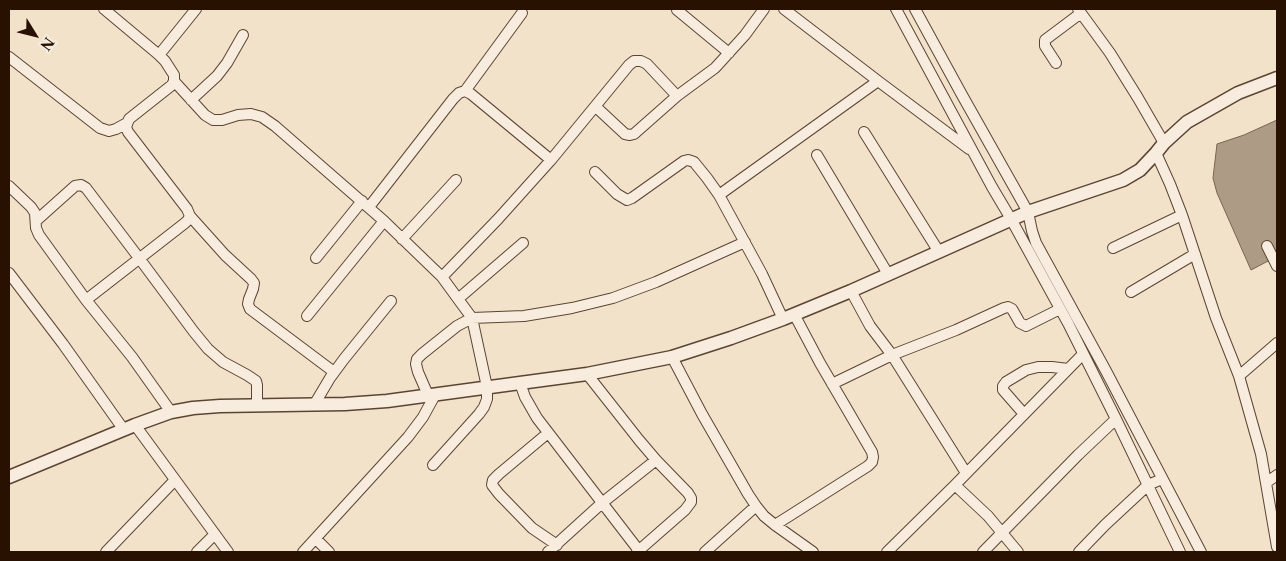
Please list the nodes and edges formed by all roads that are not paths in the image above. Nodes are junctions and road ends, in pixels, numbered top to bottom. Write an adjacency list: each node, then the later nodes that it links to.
1 (104, 9): 12 (street)
2 (196, 9): 12 (street)
3 (764, 9): 11 (street)
4 (784, 9): 17 (street)
5 (896, 9): 22 (street)
6 (916, 9): 19 (street)
7 (677, 10): 11 (street)
8 (1079, 11): 14 (street); 26 (street)
9 (522, 13): 18 (street)
10 (243, 35): 21 (street)
11 (729, 54): 20 (street)
12 (159, 55): 16 (street)
13 (9, 57): 24 (street)
14 (1056, 63)
15 (1277, 78): 26 (street)
16 (174, 81): 21 (street); 24 (street)
17 (878, 81): 27 (street); 33 (street)
18 (465, 92): 29 (street); 34 (street)
19 (962, 95): 22 (street); 35 (street)
20 (677, 96): 23 (street); 23 (street)
21 (191, 100): 34 (street)
22 (948, 104): 27 (street)
23 (596, 107): 29 (street)
24 (127, 123): 37 (street)
25 (864, 132): 46 (street)
26 (1160, 148): 35 (street); 36 (street)
27 (972, 151): 38 (street)
28 (817, 154): 52 (street)
29 (551, 160): 53 (street)
30 (595, 172): 33 (street)
31 (456, 180): 41 (street)
32 (9, 186): 39 (street)
33 (719, 195): 42 (street)
34 (365, 204): 40 (street); 49 (street)
35 (1028, 212): 38 (street); 87 (street)
36 (1182, 215): 45 (street); 47 (street)
37 (190, 216): 48 (street); 68 (street)
38 (1011, 219): 46 (street); 59 (street)
39 (37, 220): 48 (street); 57 (street)
40 (384, 221): 41 (street); 60 (street)
41 (402, 239): 53 (street)
42 (745, 242): 61 (street); 62 (street)
43 (523, 243): 56 (street)
44 (1267, 246): 50 (street)
45 (1113, 248)
46 (938, 252): 52 (street)
47 (1195, 254): 55 (street); 70 (street)
48 (140, 258): 57 (street); 76 (street)
49 (316, 258)
50 (1277, 266)
51 (9, 273): 80 (street)
52 (888, 274): 54 (street)
53 (442, 277): 56 (street)
54 (851, 290): 61 (street); 65 (street)
55 (1131, 292)
56 (458, 298): 62 (street)
57 (86, 300): 77 (street)
58 (391, 301): 68 (street)
59 (1060, 310): 64 (street); 65 (street)
60 (307, 316)
61 (788, 317): 66 (street); 72 (street)
62 (472, 318): 73 (street); 74 (street)
63 (1277, 343): 70 (street)
64 (1083, 354): 67 (street); 79 (street)
65 (892, 355): 72 (street); 84 (street)
66 (672, 357): 69 (street); 93 (street)
67 (1068, 369): 78 (street); 78 (street)
68 (334, 372): 75 (street)
69 (587, 374): 71 (street); 82 (street)
70 (1239, 376): 89 (street)
71 (520, 383): 73 (street); 81 (street)
72 (832, 384): 94 (street)
73 (487, 387): 74 (street); 83 (street)
74 (431, 395): 75 (street); 97 (street)
75 (314, 405): 76 (street)
76 (257, 406): 77 (street)
77 (172, 412): 80 (street)
78 (1024, 414): 84 (street)
79 (1116, 419): 91 (street); 95 (street)
80 (130, 427): 86 (street); 88 (street)
81 (548, 433): 92 (street); 98 (street)
82 (656, 460): 92 (street); 106 (street)
83 (433, 466)
84 (966, 473): 90 (street)
85 (1277, 476): 89 (street)
86 (9, 477)
87 (1162, 479): 91 (street); 114 (street)
88 (175, 480): 96 (street); 100 (street)
89 (1266, 483): 99 (street)
90 (955, 485): 95 (street); 109 (street)
91 (1148, 485): 112 (street); 113 (street)
92 (602, 503): 98 (street); 106 (street)
93 (756, 506): 94 (street); 107 (street)
94 (775, 525): 108 (street)
95 (1003, 532): 110 (street); 111 (street)
96 (214, 534): 101 (street); 102 (street)
97 (316, 539): 103 (street); 104 (street)
98 (557, 545): 105 (street)
99 (1277, 547)
100 (106, 552)
101 (197, 552)
102 (228, 552)
103 (304, 552)
104 (329, 552)
105 (548, 552)
106 (639, 552)
107 (705, 552)
108 (813, 552)
109 (887, 552)
110 (983, 552)
111 (1018, 552)
112 (1078, 552)
113 (1178, 552)
114 (1202, 552)

